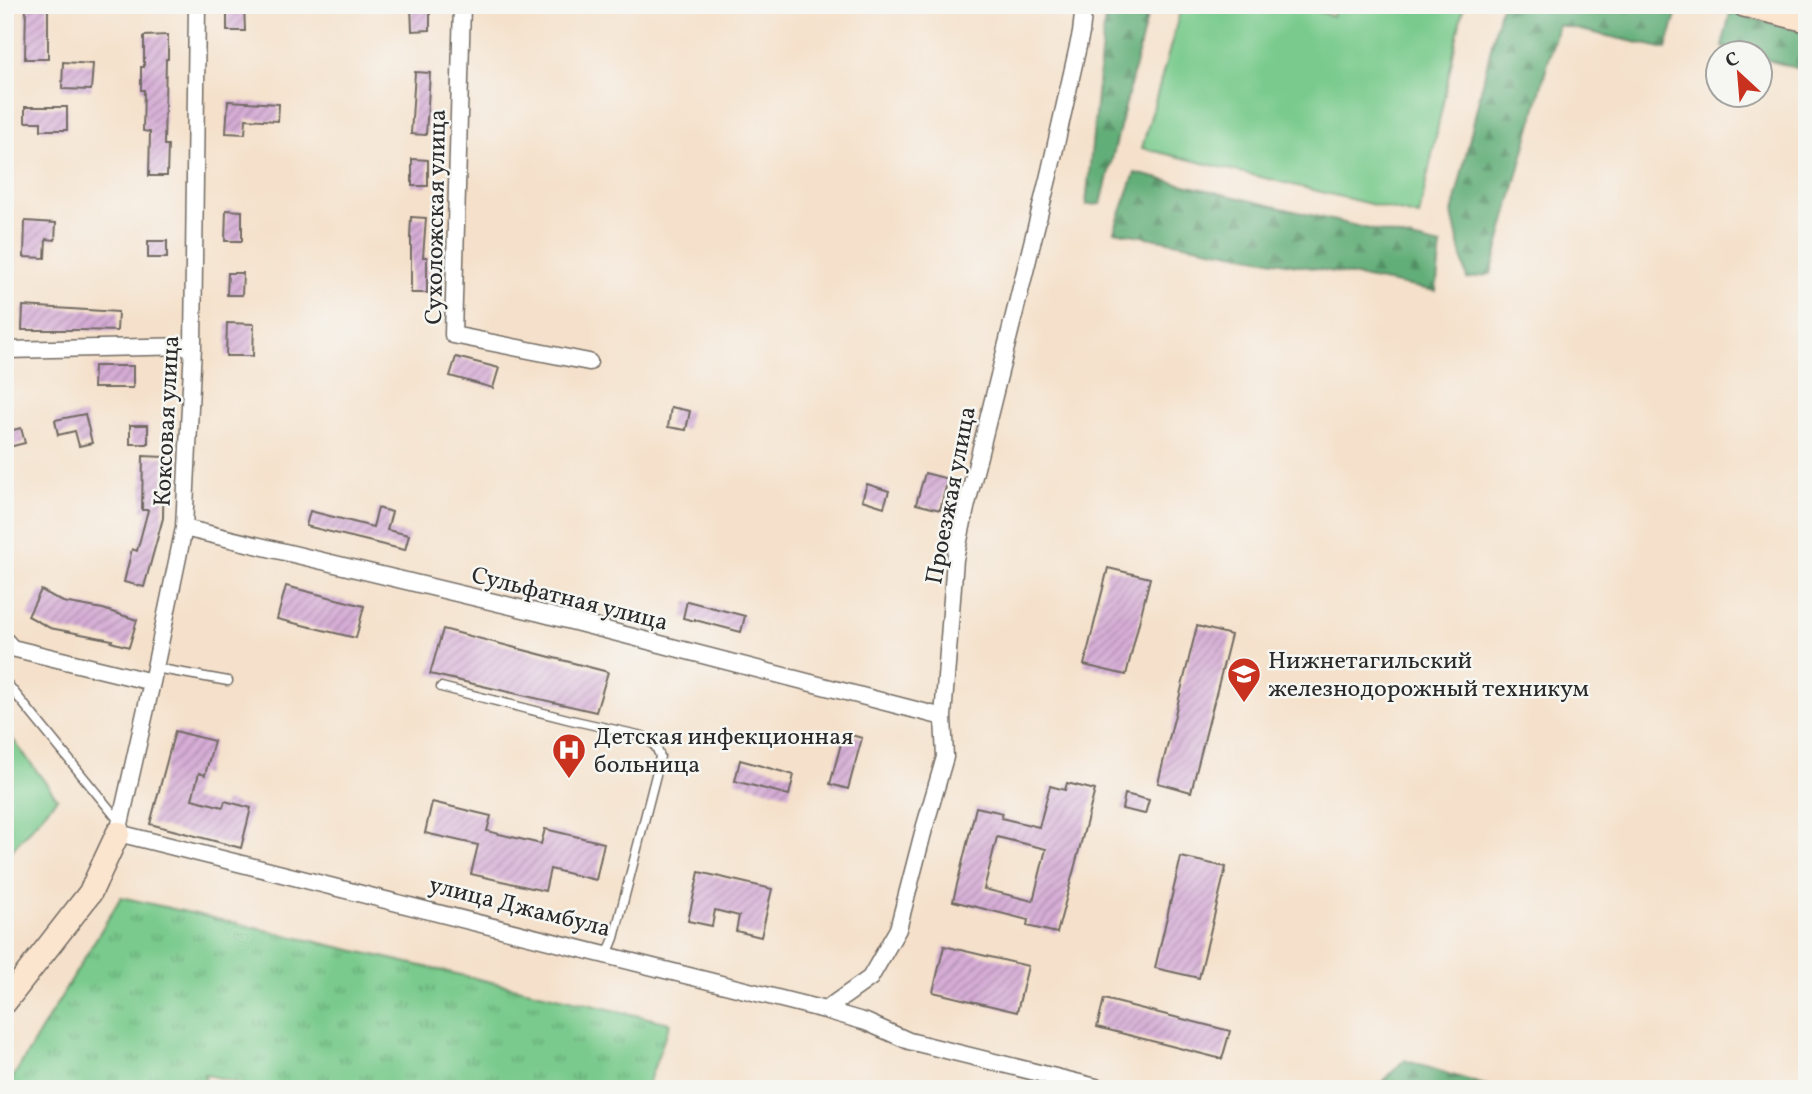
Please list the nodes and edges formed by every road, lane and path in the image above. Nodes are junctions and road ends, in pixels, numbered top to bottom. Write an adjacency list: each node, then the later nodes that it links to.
1 (197, 5): 6 (street, Коксовая улица)
2 (462, 5): 8 (street, Сухоложская улица)
3 (1084, 5): 15 (street, Проезжая улица)
4 (1744, 5): 5 (street)
5 (1807, 20)
6 (193, 346): 7 (street); 9 (street, Коксовая улица)
7 (5, 350)
8 (589, 362)
9 (184, 528): 11 (street, Коксовая улица); 15 (street, Сульфатная улица)
10 (5, 640): 11 (street)
11 (154, 675): 13 (lane); 16 (street, Коксовая улица)
12 (5, 681): 16 (lane)
13 (228, 681)
14 (441, 687): 17 (lane)
15 (943, 717): 19 (street, Проезжая улица)
16 (119, 827): 17 (street, улица Джамбула); 18 (street)
17 (607, 955): 19 (street, улица Джамбула)
18 (5, 1002)
19 (825, 1010): 20 (street, улица Джамбула)
20 (1104, 1089)

